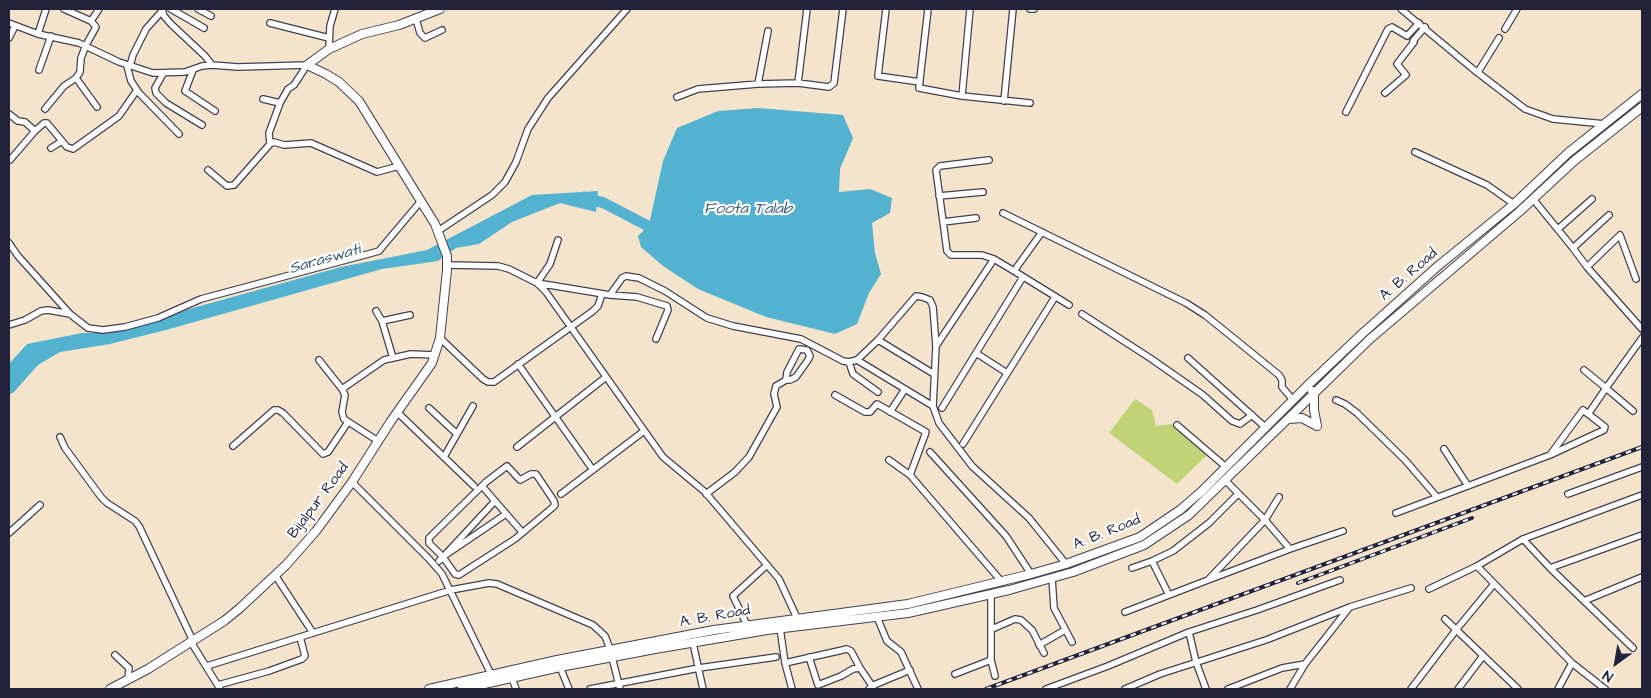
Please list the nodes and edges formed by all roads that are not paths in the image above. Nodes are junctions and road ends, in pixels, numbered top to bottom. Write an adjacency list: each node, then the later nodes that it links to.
1 (46, 9): 29 (street)
2 (64, 9): 20 (street)
3 (99, 9): 20 (street)
4 (171, 9): 25 (street)
5 (198, 9): 18 (street)
6 (335, 9): 32 (street)
7 (440, 9): 19 (main road)
8 (627, 9): 89 (street)
9 (807, 9): 47 (street)
10 (843, 9): 47 (street)
11 (886, 9): 45 (street)
12 (928, 9): 45 (street)
13 (970, 9): 51 (street)
14 (1013, 9): 54 (street)
15 (1403, 9): 21 (street)
16 (1517, 9): 26 (street)
17 (162, 10): 37 (street); 39 (street)
18 (211, 16)
19 (416, 19): 27 (street); 36 (main road)
20 (91, 21): 35 (street)
21 (1419, 22): 24 (street); 33 (street)
22 (270, 23): 32 (street)
23 (12, 24): 29 (street); 31 (street)
24 (1425, 27): 33 (street); 42 (street)
25 (204, 28)
26 (1504, 29)
27 (442, 30)
28 (768, 30): 46 (street)
29 (38, 34): 30 (street)
30 (50, 36): 35 (street); 40 (street)
31 (9, 38)
32 (329, 38): 36 (street)
33 (1410, 38): 49 (street); 61 (street)
34 (1499, 38): 42 (street)
35 (86, 45): 39 (street); 44 (street)
36 (328, 49): 38 (main road)
37 (212, 65): 38 (street); 41 (street)
38 (307, 65): 55 (street); 75 (main road, Bijalpur Road)
39 (128, 66): 43 (street); 48 (street)
40 (39, 70)
41 (193, 70): 43 (street); 60 (street)
42 (1478, 72): 63 (street)
43 (163, 74): 64 (street)
44 (76, 78): 57 (street); 59 (street)
45 (920, 82): 51 (street)
46 (758, 84): 47 (street); 52 (street)
47 (798, 84)
48 (137, 90): 67 (street); 68 (street)
49 (1385, 93)
50 (1642, 94): 63 (main road, A. B. Road)
51 (962, 96): 54 (street)
52 (677, 97)
53 (263, 98): 55 (street)
54 (1004, 101): 56 (street)
55 (280, 103): 70 (street)
56 (1030, 103)
57 (97, 107)
58 (1642, 107): 69 (main road, A. B. Road)
59 (45, 109)
60 (215, 111)
61 (1346, 112)
62 (9, 114): 65 (street)
63 (1605, 124): 66 (main road, A. B. Road)
64 (202, 125)
65 (35, 131): 68 (street); 73 (street)
66 (1593, 133): 69 (main road); 82 (main road, A. B. Road)
67 (179, 134)
68 (62, 141): 71 (street)
69 (1600, 141): 79 (main road, A. B. Road)
70 (270, 144): 75 (street); 76 (street)
71 (51, 148)
72 (1414, 152): 82 (street)
73 (10, 160)
74 (989, 160): 78 (street)
75 (399, 166): 81 (main road, Bijalpur Road)
76 (208, 170)
77 (983, 192): 78 (street)
78 (939, 196): 86 (street)
79 (1533, 199): 87 (street); 135 (main road, A. B. Road)
80 (1592, 199): 87 (street)
81 (421, 201): 89 (main road, Bijalpur Road); 105 (street)
82 (1514, 204): 130 (main road, A. B. Road)
83 (1003, 213): 88 (street)
84 (1608, 215): 92 (street)
85 (976, 218): 86 (street)
86 (943, 222): 93 (street)
87 (1558, 229): 92 (street)
88 (1042, 232): 96 (street); 137 (street)
89 (439, 234): 94 (main road, Bijalpur Road)
90 (558, 240): 99 (street)
91 (9, 243): 105 (street)
92 (1573, 248): 95 (street)
93 (994, 259): 96 (street); 116 (street)
94 (447, 265): 99 (street); 112 (main road, Bijalpur Road)
95 (1587, 267): 98 (street); 111 (street)
96 (1014, 271): 97 (street)
97 (1023, 277): 102 (street); 117 (street)
98 (1636, 279)
99 (537, 283): 100 (street); 110 (street)
100 (602, 294): 101 (street); 110 (street)
101 (610, 295): 114 (street); 123 (street)
102 (1055, 297): 103 (street); 126 (street)
103 (1069, 305)
104 (376, 311): 108 (street)
105 (70, 314): 109 (street)
106 (1082, 314): 149 (street)
107 (410, 315): 108 (street)
108 (382, 321): 119 (street)
109 (9, 326)
110 (570, 327): 124 (street); 128 (street)
111 (1642, 329)
112 (440, 338): 118 (main road, Bijalpur Road); 124 (street)
113 (1642, 338): 131 (street)
114 (656, 339)
115 (878, 340): 116 (street); 122 (street); 127 (street)
116 (936, 346): 127 (street)
117 (976, 353): 126 (street); 143 (street)
118 (436, 355): 119 (street); 145 (main road, Bijalpur Road)
119 (392, 358): 132 (street)
120 (1188, 358): 149 (street)
121 (319, 360): 132 (street)
122 (857, 360): 123 (street); 133 (street)
123 (849, 362): 134 (street)
124 (518, 364): 150 (street)
125 (1584, 370): 131 (street)
126 (1007, 373): 159 (street)
127 (934, 374): 140 (street)
128 (606, 377): 150 (street); 155 (street)
129 (786, 380): 129 (street); 177 (street)
130 (1307, 386): 135 (main road); 137 (main road, A. B. Road)
131 (1606, 388): 144 (street); 148 (street)
132 (342, 389): 152 (street)
133 (905, 389): 140 (street); 146 (street)
134 (878, 392)
135 (1314, 393): 141 (main road, A. B. Road); 151 (main road)
136 (835, 395): 146 (street)
137 (1293, 400): 141 (main road); 147 (main road, A. B. Road)
138 (1336, 400): 182 (street)
139 (473, 406): 156 (street)
140 (933, 406): 196 (street)
141 (1300, 407): 151 (main road, A. B. Road)
142 (429, 408): 156 (street)
143 (942, 408)
144 (1632, 411)
145 (397, 412): 158 (main road, Bijalpur Road); 165 (street)
146 (890, 412): 170 (street)
147 (1280, 412): 151 (main road); 154 (main road, A. B. Road)
148 (1589, 413): 164 (street); 164 (street)
149 (1252, 415): 154 (street)
150 (555, 417): 161 (street); 169 (street)
151 (1287, 420): 171 (main road, A. B. Road)
152 (348, 422): 158 (street); 160 (street)
153 (1176, 425): 167 (street)
154 (1265, 427): 167 (main road, A. B. Road)
155 (644, 431): 169 (street); 177 (street)
156 (457, 434): 165 (street)
157 (60, 437): 228 (street)
158 (378, 440): 172 (main road, Bijalpur Road)
159 (962, 444)
160 (233, 446)
161 (517, 447)
162 (1444, 449): 175 (street)
163 (930, 452): 201 (street)
164 (1550, 455): 175 (street)
165 (444, 457): 173 (street)
166 (889, 460): 170 (street)
167 (1226, 467): 196 (main road, A. B. Road)
168 (1642, 467): 179 (street)
169 (592, 470): 176 (street)
170 (910, 475): 207 (street)
171 (1225, 480): 178 (street); 204 (main road, A. B. Road)
172 (352, 482): 195 (street); 202 (main road, Bijalpur Road)
173 (474, 486)
174 (482, 486): 183 (street); 189 (street); 195 (street)
175 (1468, 486): 182 (street)
176 (561, 494)
177 (706, 494): 197 (street)
178 (1238, 494): 187 (street); 194 (street)
179 (1568, 494)
180 (1642, 495): 192 (street)
181 (1279, 497): 187 (street)
182 (1437, 497): 185 (street)
183 (495, 501): 186 (street); 195 (street)
184 (40, 505): 190 (street)
185 (1396, 513)
186 (506, 514): 189 (street); 195 (street)
187 (1265, 520): 193 (street); 205 (street)
188 (1343, 531): 193 (street)
189 (522, 532): 195 (street)
190 (9, 533)
191 (1642, 535): 200 (street)
192 (1523, 539): 198 (street); 200 (street)
193 (1290, 549): 205 (street)
194 (1152, 561): 199 (street); 213 (street)
195 (438, 562): 211 (street)
196 (1066, 564): 201 (main road, A. B. Road)
197 (767, 565): 218 (street); 220 (street)
198 (1477, 566): 208 (street); 210 (street)
199 (1132, 568)
200 (1550, 568): 214 (street)
201 (1031, 574): 207 (main road, A. B. Road)
202 (275, 575): 226 (street); 228 (main road, Bijalpur Road)
203 (1642, 577): 214 (street)
204 (1052, 578): 212 (main road, A. B. Road); 223 (street)
205 (1208, 580): 213 (street)
206 (1340, 580): 225 (street)
207 (1002, 582): 218 (main road, A. B. Road)
208 (1494, 584): 224 (street); 242 (street)
209 (1411, 588): 215 (street)
210 (1429, 589)
211 (450, 590): 226 (street); 233 (street); 249 (street)
212 (991, 594): 217 (main road, A. B. Road); 222 (street)
213 (1169, 595): 216 (street)
214 (1584, 601): 232 (street)
215 (1350, 607): 240 (street); 243 (street)
216 (1125, 612)
217 (877, 616): 221 (main road, A. B. Road); 248 (street)
218 (797, 618): 220 (main road, A. B. Road)
219 (1445, 619): 224 (street)
220 (747, 625): 233 (main road, A. B. Road)
221 (780, 628): 229 (main road, A. B. Road); 241 (street)
222 (992, 629): 231 (street); 239 (street)
223 (1065, 630): 230 (street); 231 (street)
224 (1456, 630): 236 (street); 273 (street)
225 (1189, 632): 240 (street); 268 (street)
226 (313, 633): 227 (street)
227 (300, 637): 244 (street); 255 (street)
228 (192, 641): 244 (street); 253 (main road, Bijalpur Road)
229 (694, 642): 233 (main road, A. B. Road); 246 (street)
230 (1072, 642)
231 (1039, 645): 234 (street)
232 (1633, 648)
233 (611, 653): 245 (main road, A. B. Road); 249 (main road, A. B. Road); 254 (street)
234 (1044, 653)
235 (115, 655): 253 (street)
236 (1483, 656): 258 (street); 274 (street)
237 (776, 657): 246 (street)
238 (809, 658): 241 (street); 247 (street); 247 (street)
239 (991, 660): 250 (street); 251 (street)
240 (1196, 662): 269 (street); 270 (street)
241 (785, 663): 266 (street)
242 (1572, 663): 275 (street); 276 (street)
243 (1305, 664): 256 (street); 272 (street)
244 (207, 666): 255 (street)
245 (560, 667): 252 (main road, A. B. Road); 263 (street)
246 (699, 668): 254 (street); 265 (street)
247 (860, 668): 257 (street)
248 (910, 670): 257 (street); 267 (street)
249 (491, 674): 260 (main road, A. B. Road)
250 (955, 674)
251 (995, 676)
252 (512, 678): 261 (main road, A. B. Road); 262 (street)
253 (128, 679): 259 (main road, Bijalpur Road)
254 (619, 686): 264 (street)
255 (219, 687)
256 (1241, 687): 271 (street)
257 (871, 688)
258 (1514, 688)
259 (110, 689)
260 (429, 689)
261 (462, 689)
262 (516, 689)
263 (569, 689)
264 (590, 689)
265 (703, 689)
266 (792, 689)
267 (918, 689)
268 (1046, 689)
269 (1125, 689)
270 (1206, 689)
271 (1228, 689)
272 (1290, 689)
273 (1411, 689)
274 (1458, 689)
275 (1558, 689)
276 (1605, 689)

